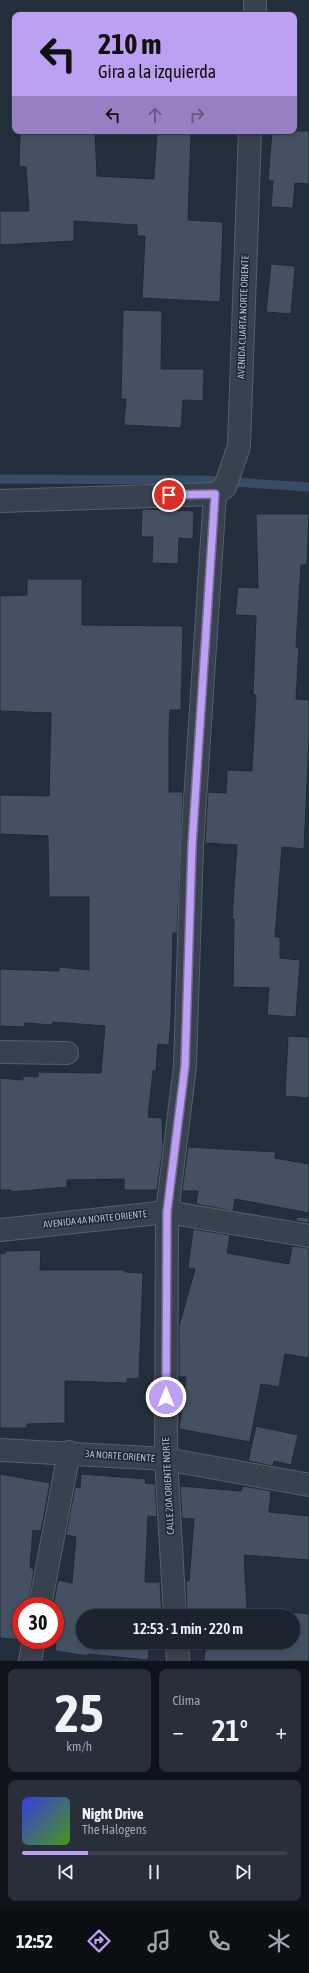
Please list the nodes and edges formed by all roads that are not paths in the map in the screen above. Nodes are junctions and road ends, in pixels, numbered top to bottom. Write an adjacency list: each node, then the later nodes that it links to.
1 (255, 0): 2 (street)
2 (254, 12)
3 (250, 134): 4 (street, AVENIDA CUARTA NORTE ORIENTE)
4 (220, 491): 5 (street); 8 (street, CALLE 20A ORIENTE NORTE)
5 (0, 501)
6 (0, 1052): 7 (street)
7 (67, 1053)
8 (167, 1212): 9 (street, AVENIDA 4A NORTE ORIENTE); 10 (street, AVENIDA 4A NORTE ORIENTE); 13 (street, CALLE 20A ORIENTE NORTE)
9 (0, 1230)
10 (309, 1236)
11 (0, 1450): 12 (street, 3A NORTE ORIENTE)
12 (69, 1452): 13 (street, 3A NORTE ORIENTE); 15 (street)
13 (166, 1459): 14 (street, 3A NORTE ORIENTE); 16 (street, CALLE 20A ORIENTE NORTE)
14 (309, 1485)
15 (42, 1597)
16 (175, 1609)
17 (32, 1649): 19 (street)
18 (177, 1649): 20 (street)
19 (30, 1661)
20 (178, 1661)

